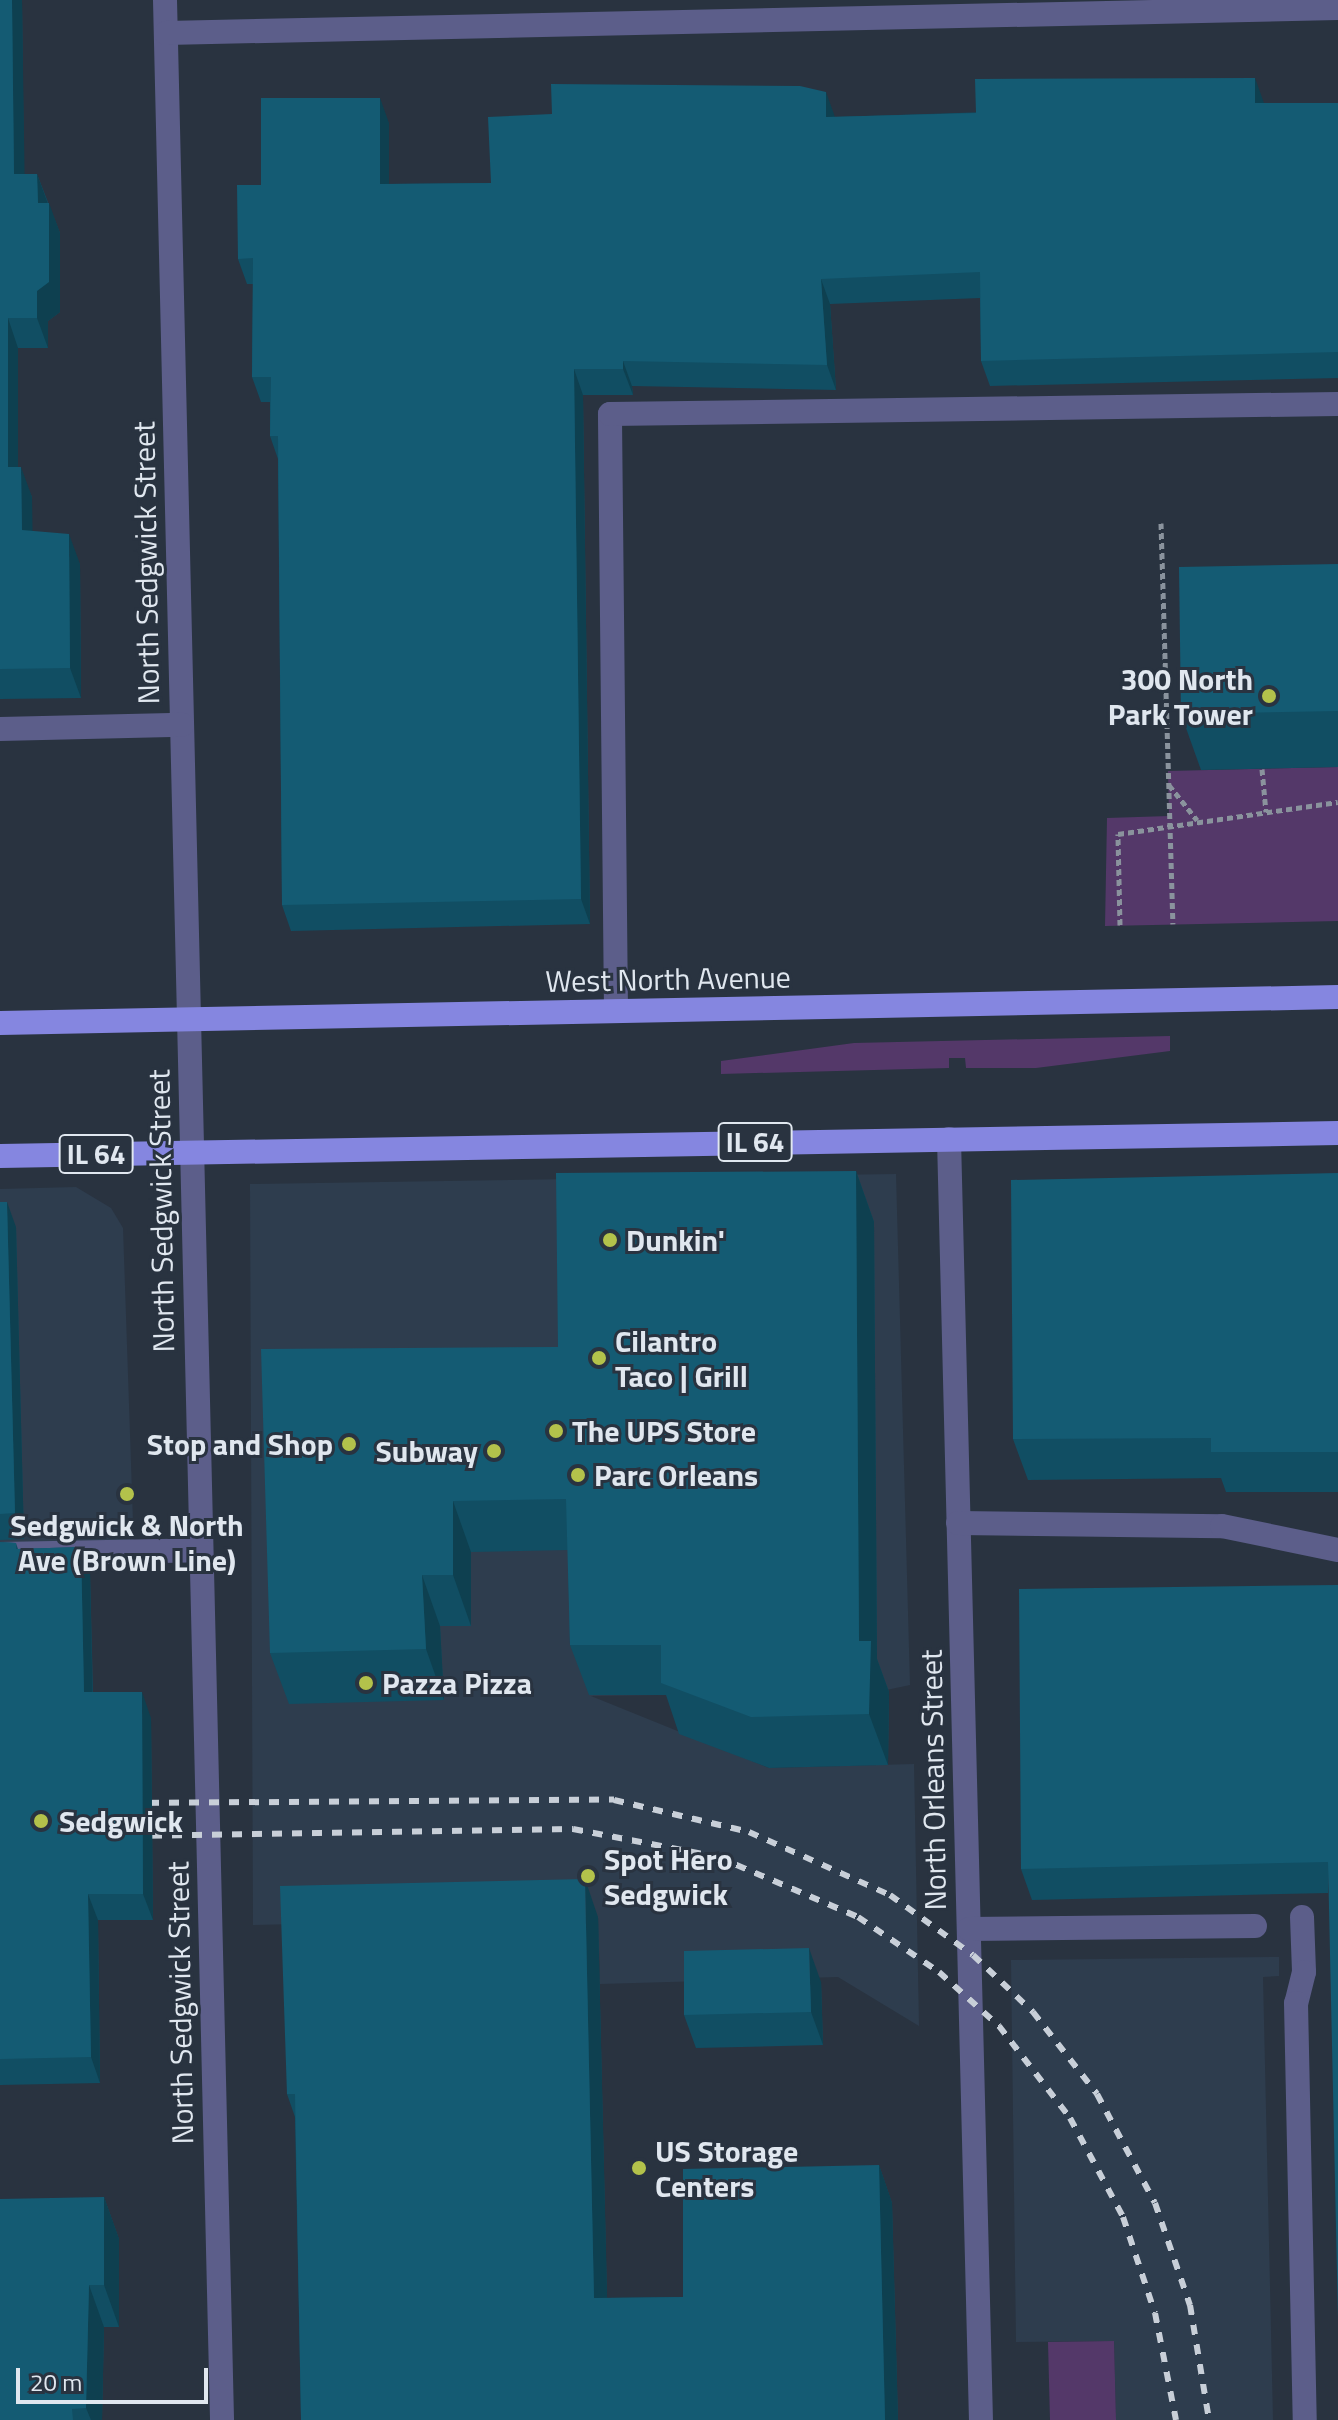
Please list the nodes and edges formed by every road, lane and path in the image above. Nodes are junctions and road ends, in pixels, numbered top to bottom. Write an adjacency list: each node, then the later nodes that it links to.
1 (165, 0): 3 (street, North Sedgwick Street)
2 (1338, 8): 3 (street)
3 (166, 33): 6 (street, North Sedgwick Street)
4 (1338, 404): 17 (street)
5 (1161, 523): 9 (path)
6 (182, 725): 7 (street); 18 (street, North Sedgwick Street)
7 (0, 729)
8 (1262, 769): 11 (path)
9 (1168, 783): 12 (path); 13 (path)
10 (1338, 802): 11 (path)
11 (1266, 812): 12 (path)
12 (1198, 820): 13 (path)
13 (1170, 829): 14 (path); 15 (path)
14 (1173, 924)
15 (1120, 925)
16 (1338, 997): 17 (main road, West North Avenue)
17 (616, 1011): 18 (main road, West North Avenue)
18 (189, 1019): 19 (main road, West North Avenue); 22 (street, North Sedgwick Street)
19 (0, 1023)
20 (1338, 1133): 21 (main road, IL 64)
21 (949, 1139): 22 (main road, IL 64); 24 (street, North Orleans Street)
22 (192, 1152): 23 (main road, IL 64); 25 (street, North Sedgwick Street)
23 (0, 1156)
24 (958, 1523): 26 (street); 30 (street, North Orleans Street)
25 (201, 1550): 27 (street); 31 (street, North Sedgwick Street)
26 (1338, 1550)
27 (0, 1554)
28 (1302, 1917): 33 (street)
29 (1255, 1926): 30 (street)
30 (969, 1929): 32 (street, North Orleans Street)
31 (222, 2420)
32 (981, 2420)
33 (1305, 2420)

